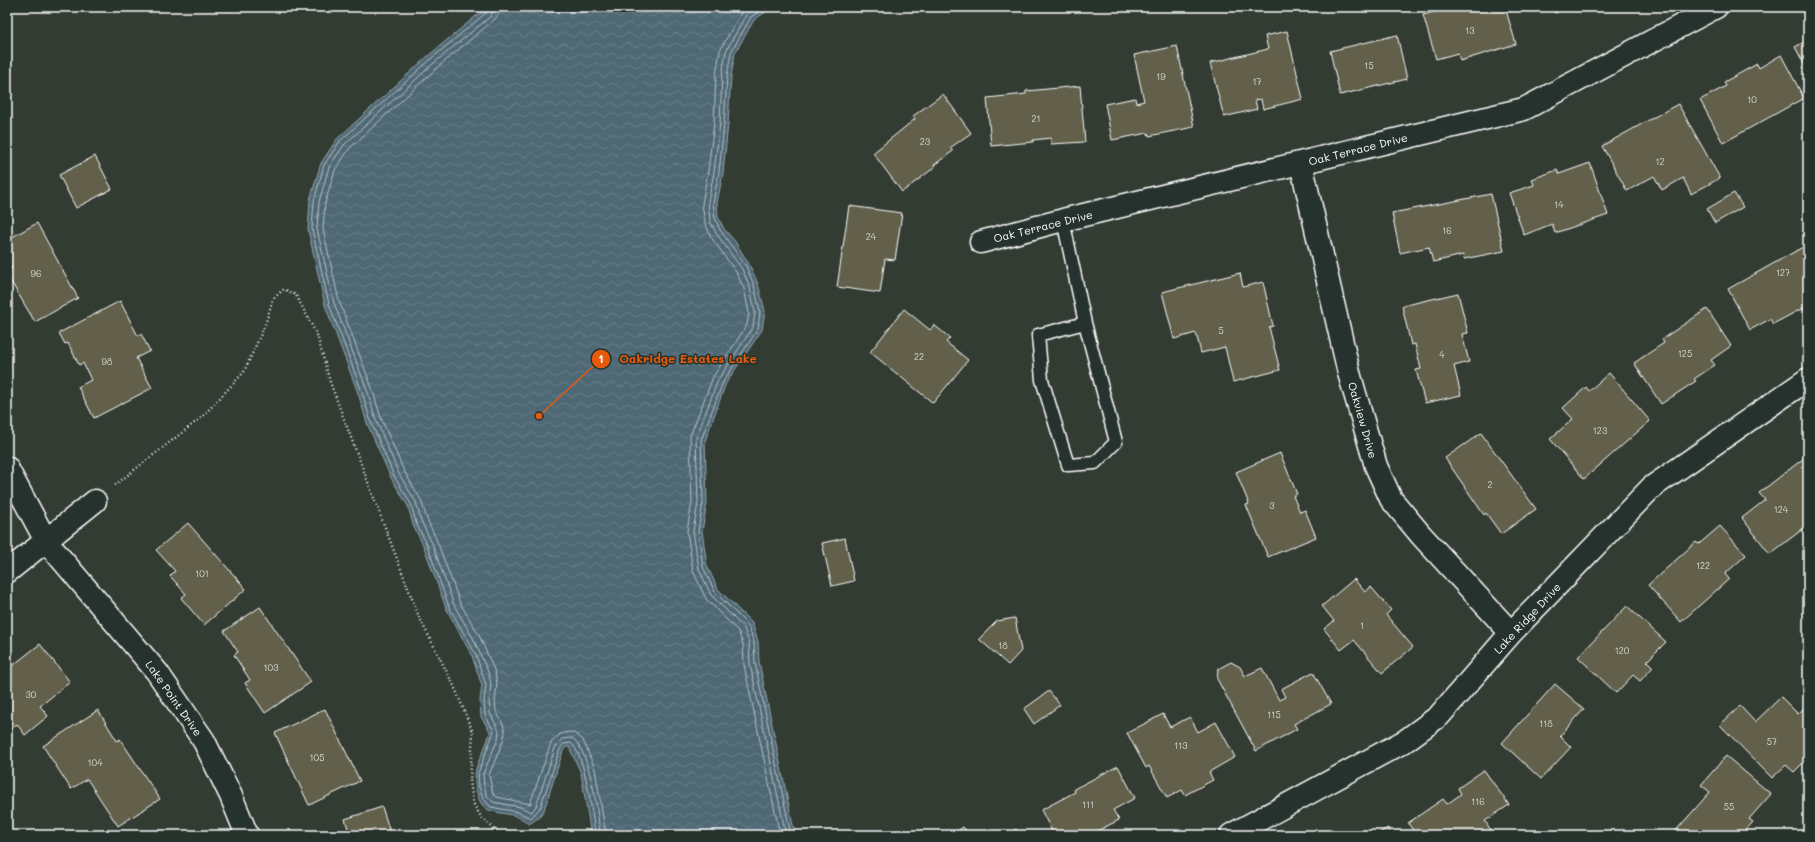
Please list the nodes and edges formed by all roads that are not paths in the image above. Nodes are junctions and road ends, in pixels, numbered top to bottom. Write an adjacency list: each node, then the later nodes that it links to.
1 (1716, 7): 2 (street, Oak Terrace Drive)
2 (1301, 163): 3 (street, Oak Terrace Drive); 11 (street, Oakview Drive)
3 (1063, 220): 4 (street, Oak Terrace Drive); 5 (lane)
4 (981, 242)
5 (1085, 323): 5 (lane)
6 (1808, 379): 11 (street, Lake Ridge Drive)
7 (7, 468): 9 (street, Lake Point Drive)
8 (94, 502): 9 (street)
9 (46, 541): 10 (street); 12 (street, Lake Point Drive)
10 (7, 572)
11 (1511, 633): 13 (street, Lake Ridge Drive)
12 (247, 835)
13 (1231, 835)

